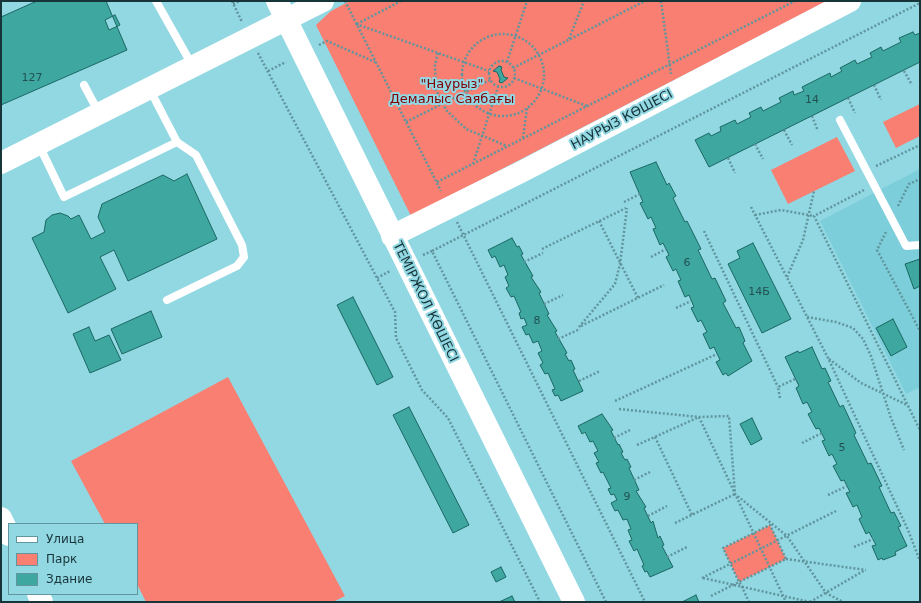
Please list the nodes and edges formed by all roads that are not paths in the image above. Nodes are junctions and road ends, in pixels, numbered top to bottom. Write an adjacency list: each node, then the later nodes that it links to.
1 (156, 1): 5 (lane)
2 (323, 1): 4 (street)
3 (850, 1): 13 (street, НАУРЫЗ КӨШЕСІ)
4 (281, 10): 5 (street); 13 (street, ТЕМІРЖОЛ КӨШЕСІ)
5 (192, 66): 7 (street)
6 (84, 85): 8 (lane)
7 (149, 88): 8 (street); 10 (lane)
8 (99, 114): 11 (street)
9 (840, 120): 14 (lane)
10 (177, 142): 11 (lane); 15 (lane)
11 (39, 144): 12 (street)
12 (1, 163)
13 (392, 236): 18 (street, ТЕМІРЖОЛ КӨШЕСІ)
14 (920, 245)
15 (167, 300)
16 (1, 518): 17 (street)
17 (8, 532)
18 (574, 602)

